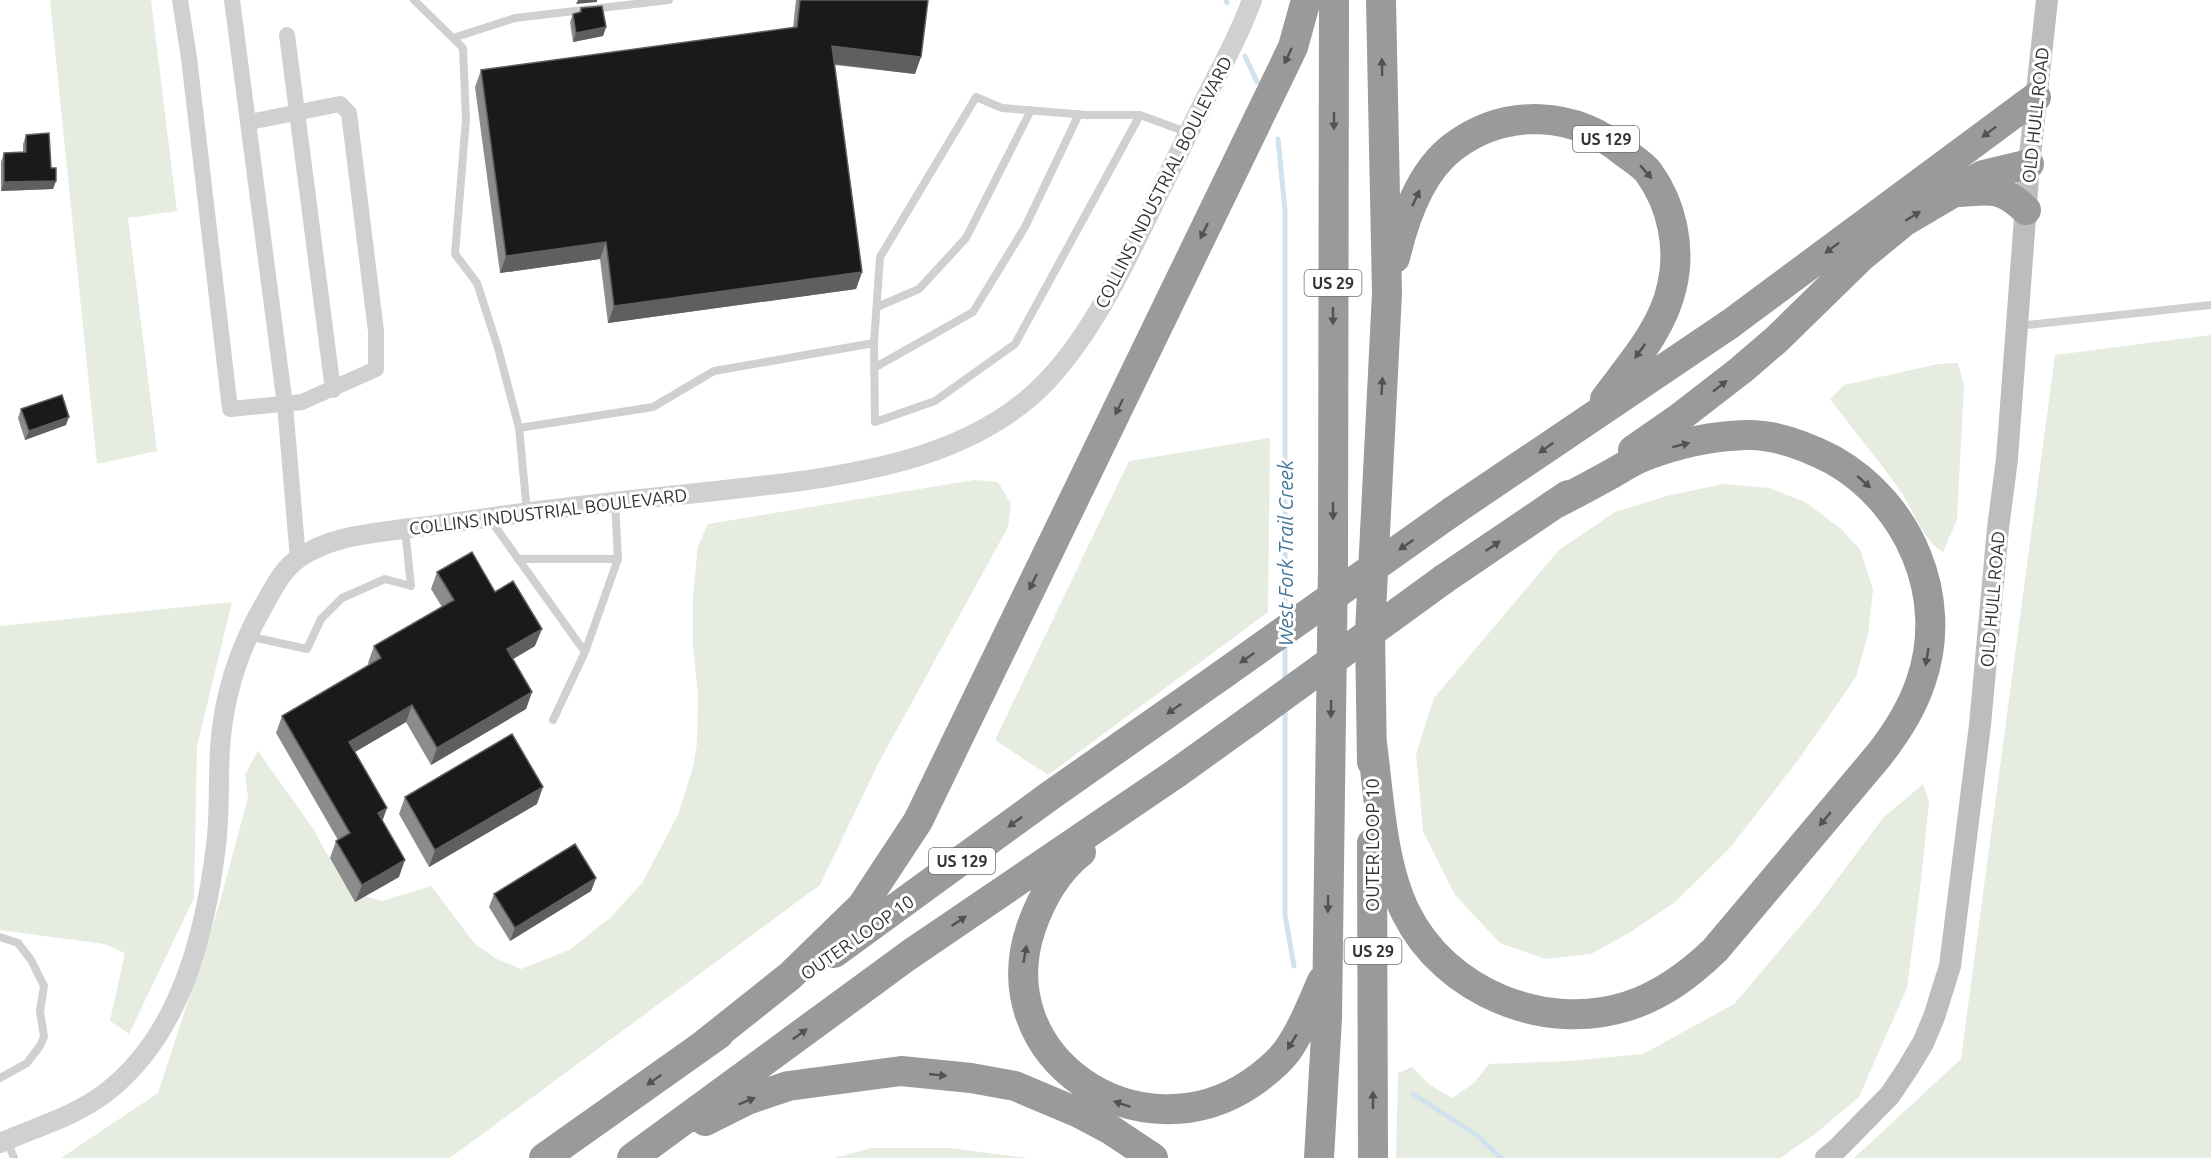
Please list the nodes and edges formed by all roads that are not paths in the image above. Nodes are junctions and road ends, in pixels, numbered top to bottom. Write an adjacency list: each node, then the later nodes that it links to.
1 (180, 0): 29 (street)
2 (232, 0): 17 (street)
3 (414, 0): 11 (lane)
4 (669, 0): 11 (lane)
5 (1252, 0): 18 (street, COLLINS INDUSTRIAL BOULEVARD)
6 (1306, 0): 47 (highway, one-way to 47)
7 (1334, 0): 46 (highway, US 29, one-way to 46)
8 (1381, 0): 22 (highway, US 29, one-way to 8)
9 (2047, 0): 12 (main road, OLD HULL ROAD)
10 (287, 35): 14 (street)
11 (453, 38): 31 (lane)
12 (2036, 97): 19 (main road, OLD HULL ROAD); 30 (highway, one-way to 30)
13 (1031, 110): 15 (lane); 24 (lane); 24 (lane)
14 (296, 111): 17 (street); 28 (street); 28 (street)
15 (1079, 114): 16 (lane); 27 (lane)
16 (1140, 115): 18 (lane); 27 (lane)
17 (250, 122): 29 (street)
18 (1189, 133): 32 (street, COLLINS INDUSTRIAL BOULEVARD)
19 (2029, 164): 20 (highway); 21 (main road, OLD HULL ROAD)
20 (1950, 193): 21 (highway); 33 (highway, one-way to 20)
21 (2026, 210): 25 (main road, OLD HULL ROAD)
22 (1387, 293): 30 (highway, US 129, one-way to 30); 43 (highway, OUTER LOOP 10 / US 29, one-way to 22)
23 (2211, 305): 25 (lane)
24 (877, 307): 26 (lane)
25 (2017, 326): 56 (main road, OLD HULL ROAD)
26 (874, 342): 27 (lane); 31 (lane)
27 (874, 368)
28 (333, 390): 29 (street)
29 (285, 405): 37 (street)
30 (1594, 415): 47 (highway, OUTER LOOP 10 / US 129, one-way to 47, bridge)
31 (519, 428): 34 (lane)
32 (615, 502): 34 (street, COLLINS INDUSTRIAL BOULEVARD); 39 (lane)
33 (1553, 505): 43 (highway, one-way to 43); 44 (highway, one-way to 33, bridge)
34 (527, 513): 35 (street, COLLINS INDUSTRIAL BOULEVARD)
35 (489, 518): 36 (street, COLLINS INDUSTRIAL BOULEVARD); 38 (lane)
36 (405, 529): 37 (street, COLLINS INDUSTRIAL BOULEVARD); 40 (lane)
37 (298, 559): 40 (street, COLLINS INDUSTRIAL BOULEVARD)
38 (518, 559): 39 (lane); 41 (lane)
39 (618, 559): 41 (lane)
40 (248, 636): 49 (street, COLLINS INDUSTRIAL BOULEVARD)
41 (585, 652): 42 (lane)
42 (553, 720)
43 (1372, 743): 55 (highway, OUTER LOOP 10 / US 29, one-way to 43)
44 (1178, 772): 46 (highway, one-way to 44); 50 (highway, one-way to 44)
45 (0, 937): 48 (lane)
46 (1328, 971): 54 (highway, US 29)
47 (702, 1046): 52 (highway, OUTER LOOP 10 / US 129, one-way to 52)
48 (0, 1078)
49 (4, 1141): 51 (lane)
50 (635, 1156): 53 (highway, one-way to 53)
51 (14, 1158)
52 (544, 1158)
53 (1153, 1158)
54 (1319, 1158)
55 (1373, 1158)
56 (1826, 1158)

